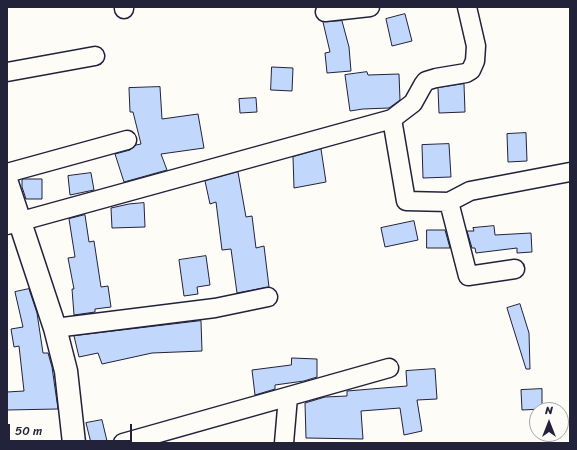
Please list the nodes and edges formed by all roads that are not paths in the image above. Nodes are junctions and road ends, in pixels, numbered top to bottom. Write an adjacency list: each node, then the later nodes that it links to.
1 (370, 7): 3 (street)
2 (467, 7): 6 (street)
3 (325, 12)
4 (95, 56): 5 (street)
5 (7, 72)
6 (392, 119): 11 (street); 12 (street)
7 (127, 140): 9 (street)
8 (570, 172): 11 (street)
9 (7, 173)
10 (7, 183): 12 (street)
11 (449, 202): 13 (street)
12 (14, 224): 15 (street)
13 (515, 269)
14 (268, 297): 15 (street)
15 (55, 328): 18 (street)
16 (389, 368): 17 (street)
17 (288, 396): 19 (street); 20 (street)
18 (74, 443)
19 (122, 443)
20 (284, 443)

